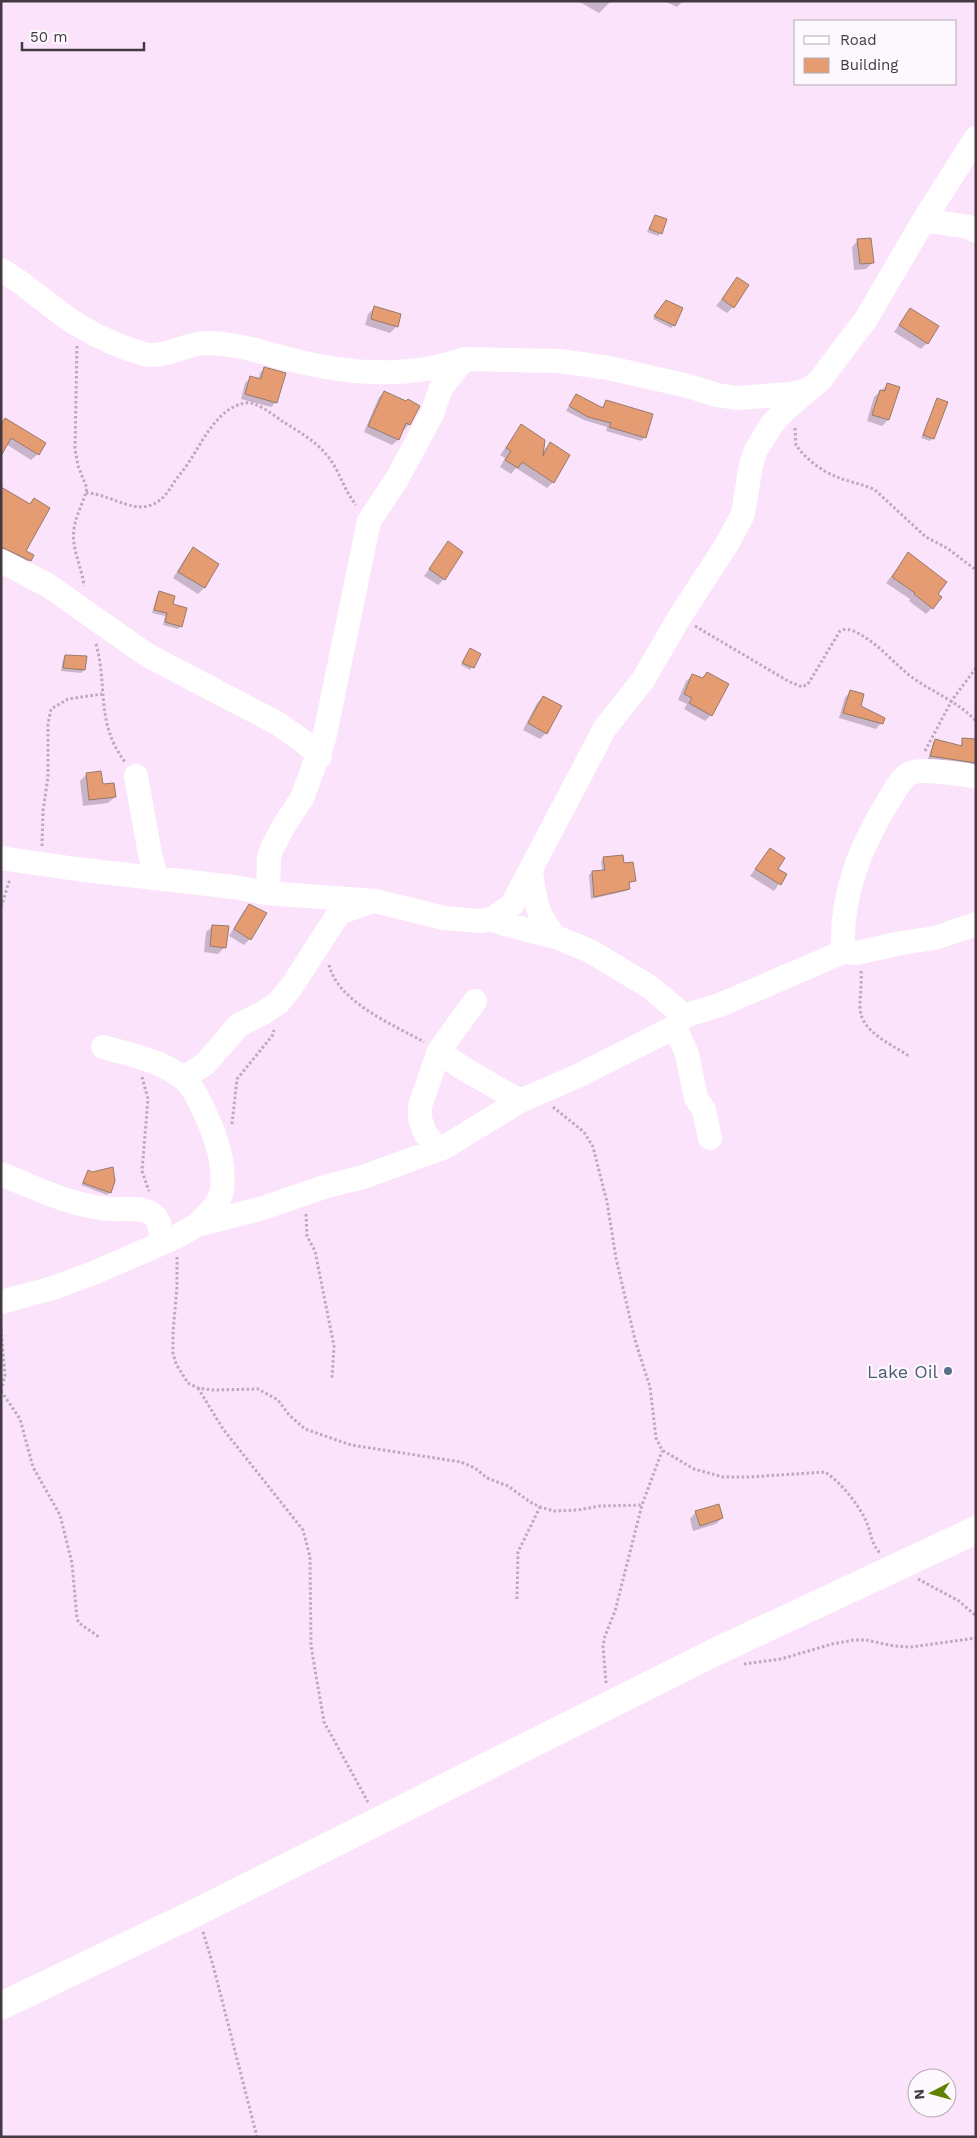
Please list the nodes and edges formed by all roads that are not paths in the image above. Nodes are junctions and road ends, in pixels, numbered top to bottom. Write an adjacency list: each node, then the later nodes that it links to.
1 (976, 138): 2 (street)
2 (924, 220): 3 (street); 6 (street)
3 (976, 231)
4 (1, 270): 5 (street)
5 (464, 359): 6 (street); 8 (street)
6 (802, 395): 12 (street)
7 (1, 561): 8 (street)
8 (320, 756): 14 (street)
9 (136, 776): 13 (street)
10 (976, 777): 19 (street)
11 (9, 859): 13 (street)
12 (531, 871): 16 (street); 18 (street)
13 (156, 877): 14 (street)
14 (268, 893): 15 (street)
15 (375, 901): 16 (street); 24 (street)
16 (492, 919): 18 (street)
17 (976, 924): 19 (street)
18 (556, 937): 21 (street)
19 (850, 953): 21 (street)
20 (475, 1001): 23 (street)
21 (680, 1022): 25 (street); 26 (street)
22 (103, 1047): 24 (street)
23 (439, 1051): 25 (street); 27 (street)
24 (183, 1078): 29 (street)
25 (528, 1098): 27 (street)
26 (710, 1138)
27 (438, 1150): 29 (street)
28 (1, 1174): 30 (street)
29 (197, 1225): 30 (street)
30 (165, 1233): 31 (street)
31 (1, 1302)
32 (976, 1530): 33 (highway)
33 (1, 2006)

